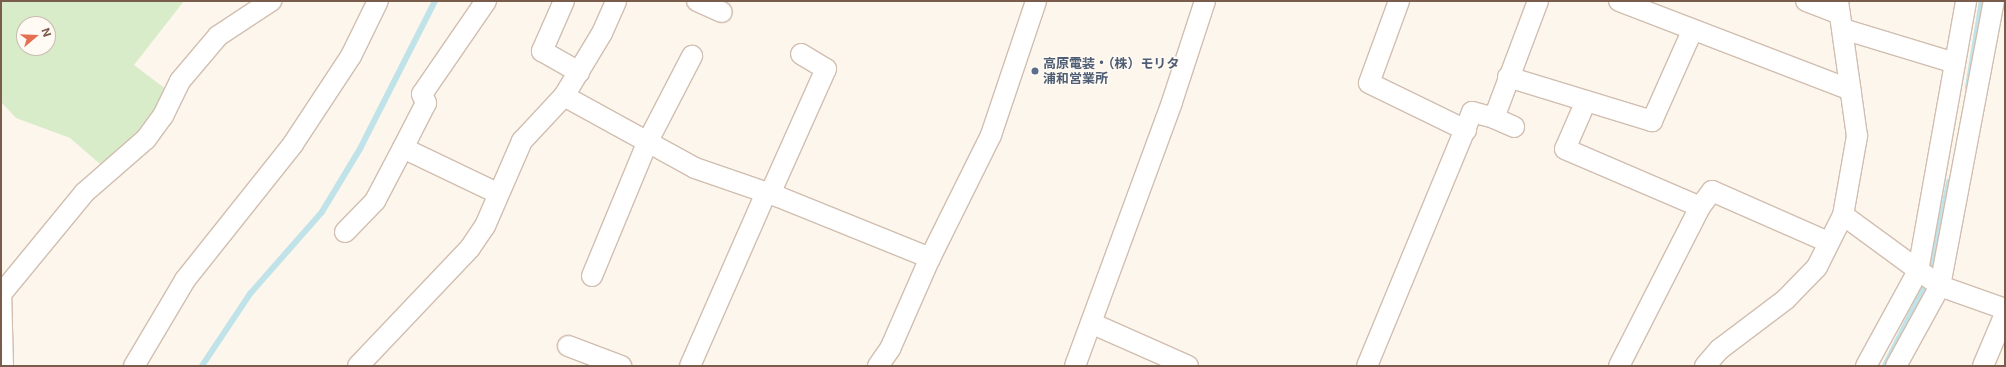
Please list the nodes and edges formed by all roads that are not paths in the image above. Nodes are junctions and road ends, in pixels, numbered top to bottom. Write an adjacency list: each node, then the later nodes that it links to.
1 (270, 1): 41 (street)
2 (378, 1): 47 (street)
3 (486, 1): 31 (street)
4 (564, 1): 22 (street)
5 (616, 1): 22 (street)
6 (697, 1): 16 (street)
7 (1036, 1): 38 (street)
8 (1205, 1): 44 (street)
9 (1399, 1): 29 (street)
10 (1538, 1): 23 (street)
11 (1619, 1): 15 (street)
12 (1806, 1): 17 (street)
13 (1966, 1): 21 (street)
14 (1994, 1): 40 (street)
15 (1662, 9): 18 (street)
16 (722, 12)
17 (1840, 15): 21 (street); 24 (street)
18 (1692, 31): 24 (street); 26 (street)
19 (801, 54): 33 (street)
20 (692, 56): 30 (street)
21 (1955, 63): 40 (street)
22 (579, 72): 25 (street)
23 (1508, 77): 26 (street); 27 (street)
24 (1851, 90): 35 (street)
25 (564, 96): 30 (street); 32 (street)
26 (1586, 101): 34 (street)
27 (1494, 118): 28 (street); 29 (street)
28 (1514, 127)
29 (1466, 130): 54 (street)
30 (648, 142): 33 (street); 39 (street)
31 (403, 148): 32 (street); 36 (street)
32 (499, 194): 48 (street)
33 (768, 194): 38 (street); 50 (street)
34 (1700, 207): 37 (street); 55 (street)
35 (1843, 215): 37 (street); 40 (street)
36 (345, 232)
37 (1828, 242): 56 (street)
38 (930, 258): 51 (street)
39 (592, 276)
40 (1929, 279): 42 (street); 57 (street); 58 (street)
41 (2, 292): 46 (street)
42 (2005, 309)
43 (2005, 314): 59 (street)
44 (1091, 323): 52 (street); 53 (street)
45 (568, 346): 49 (street)
46 (3, 366)
47 (134, 366)
48 (358, 366)
49 (621, 366)
50 (690, 366)
51 (878, 366)
52 (1075, 366)
53 (1188, 366)
54 (1367, 366)
55 (1618, 366)
56 (1705, 366)
57 (1866, 366)
58 (1896, 366)
59 (1983, 366)

